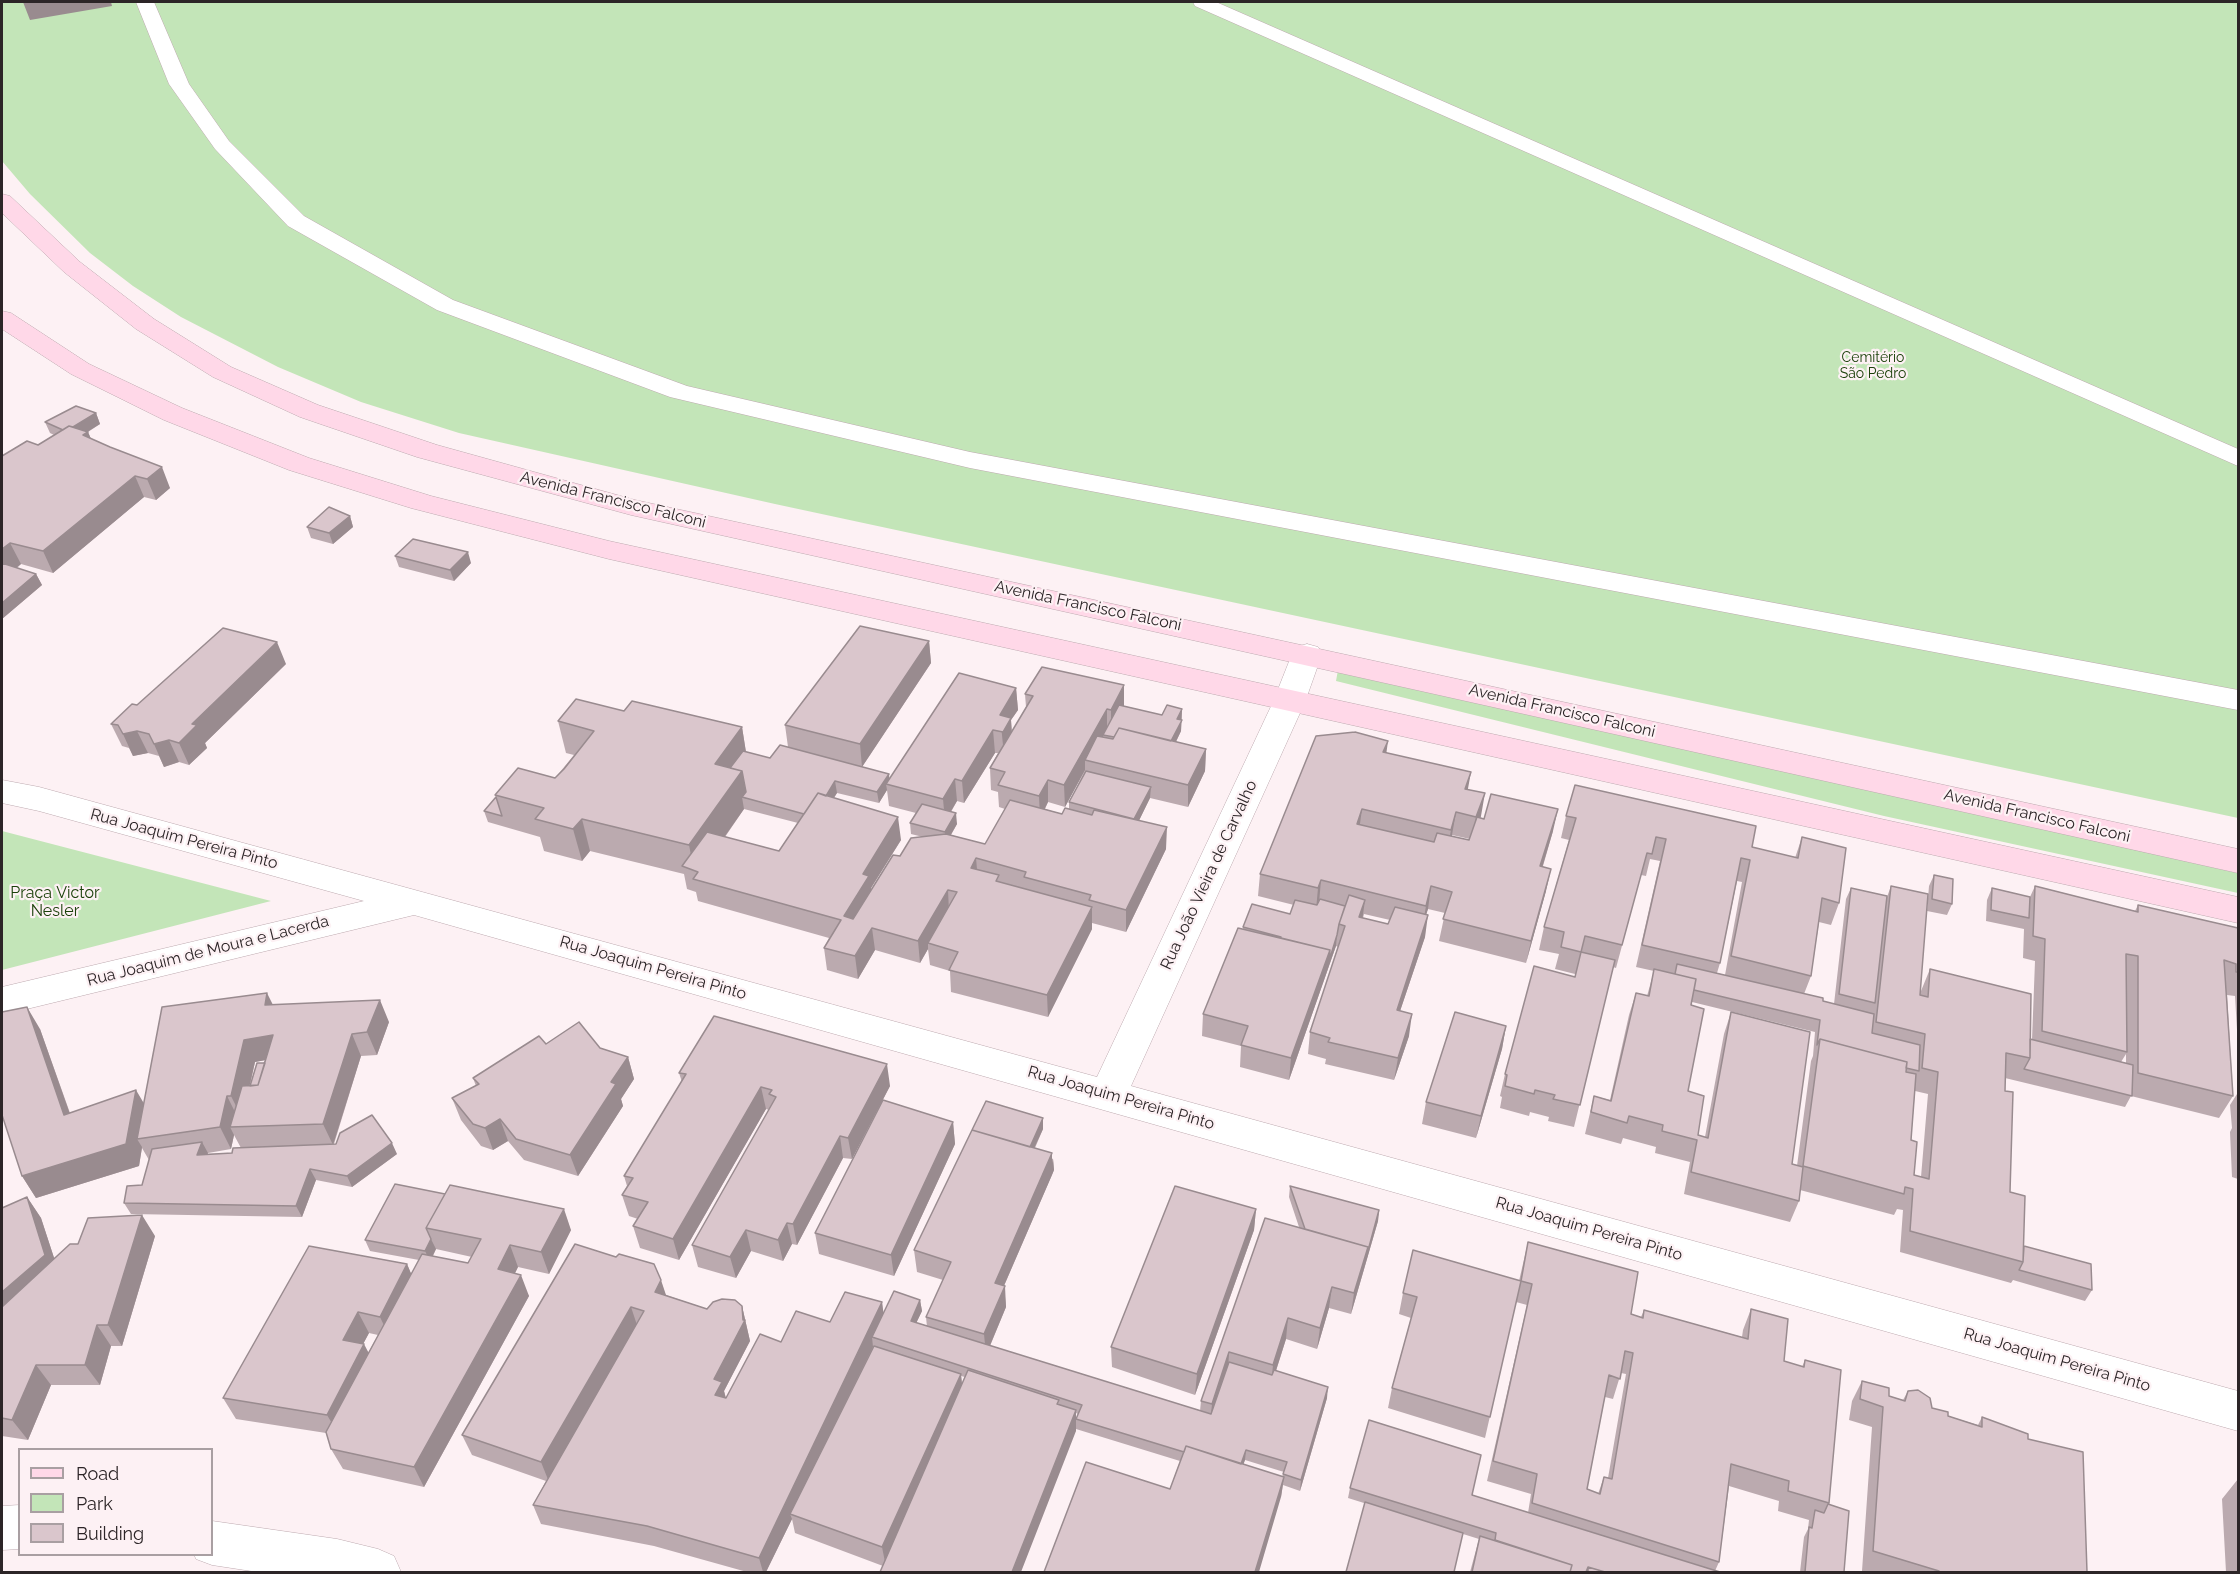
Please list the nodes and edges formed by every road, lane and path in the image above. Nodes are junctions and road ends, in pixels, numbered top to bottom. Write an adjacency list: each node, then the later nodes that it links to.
1 (146, 2): 7 (lane)
2 (1202, 2): 5 (lane)
3 (2, 201): 6 (main road, Avenida Francisco Falconi)
4 (2, 318): 8 (main road)
5 (2238, 458)
6 (1307, 654): 8 (street, Rua João Vieira de Carvalho); 10 (main road, Avenida Francisco Falconi)
7 (2238, 700)
8 (1289, 702): 12 (main road); 14 (street, Rua João Vieira de Carvalho)
9 (2, 792): 11 (street, Rua Joaquim Pereira Pinto)
10 (2238, 861)
11 (414, 902): 13 (street, Rua Joaquim de Moura e Lacerda); 14 (street, Rua Joaquim Pereira Pinto)
12 (2238, 910)
13 (2, 1001)
14 (1108, 1095): 15 (street, Rua Joaquim Pereira Pinto)
15 (2238, 1411)
16 (18, 1527): 17 (street)
17 (2, 1528)
18 (213, 1543): 19 (street)
19 (347, 1569)

